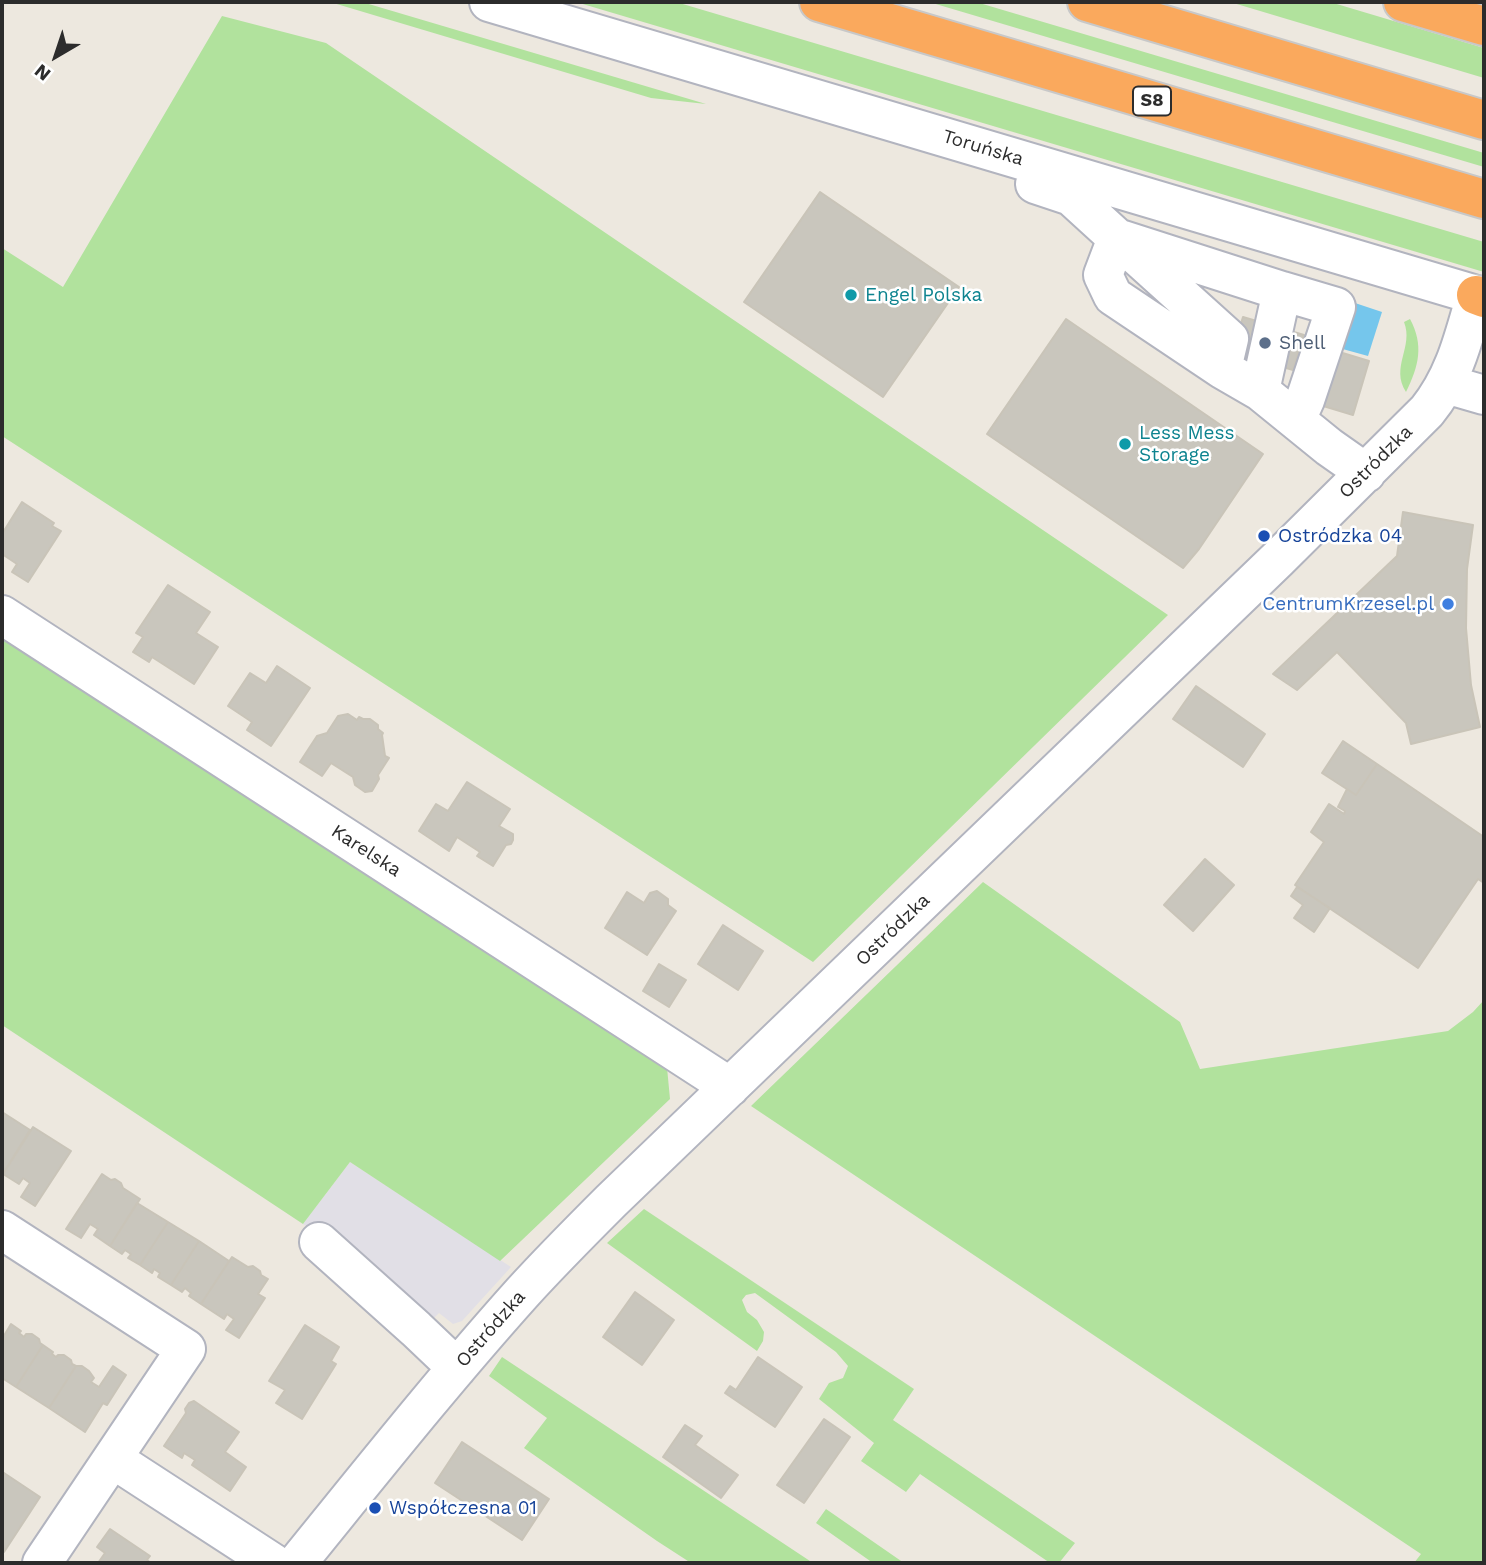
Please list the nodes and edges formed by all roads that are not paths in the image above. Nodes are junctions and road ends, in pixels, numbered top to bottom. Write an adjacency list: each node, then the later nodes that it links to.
1 (489, 2): 7 (street, Toruńska)
2 (820, 2): 8 (highway, S8)
3 (1087, 2): 6 (highway)
4 (1403, 2): 5 (highway)
5 (1484, 26)
6 (1484, 120)
7 (980, 146): 9 (street); 11 (street, Toruńska)
8 (1484, 199)
9 (1117, 238): 10 (street); 13 (street)
10 (1282, 291): 13 (street); 15 (street)
11 (1480, 297): 12 (street, Ostródzka)
12 (1446, 384): 14 (street); 16 (street, Ostródzka)
13 (1260, 391): 15 (street)
14 (1484, 395)
15 (1296, 420): 16 (street)
16 (1366, 473): 18 (street, Ostródzka)
17 (2, 615): 18 (street, Karelska)
18 (730, 1087): 21 (street, Ostródzka)
19 (2, 1230): 22 (street)
20 (318, 1242): 21 (street)
21 (457, 1368): 25 (street, Ostródzka)
22 (113, 1459): 23 (street); 24 (street)
23 (42, 1563)
24 (273, 1563)
25 (297, 1563)

